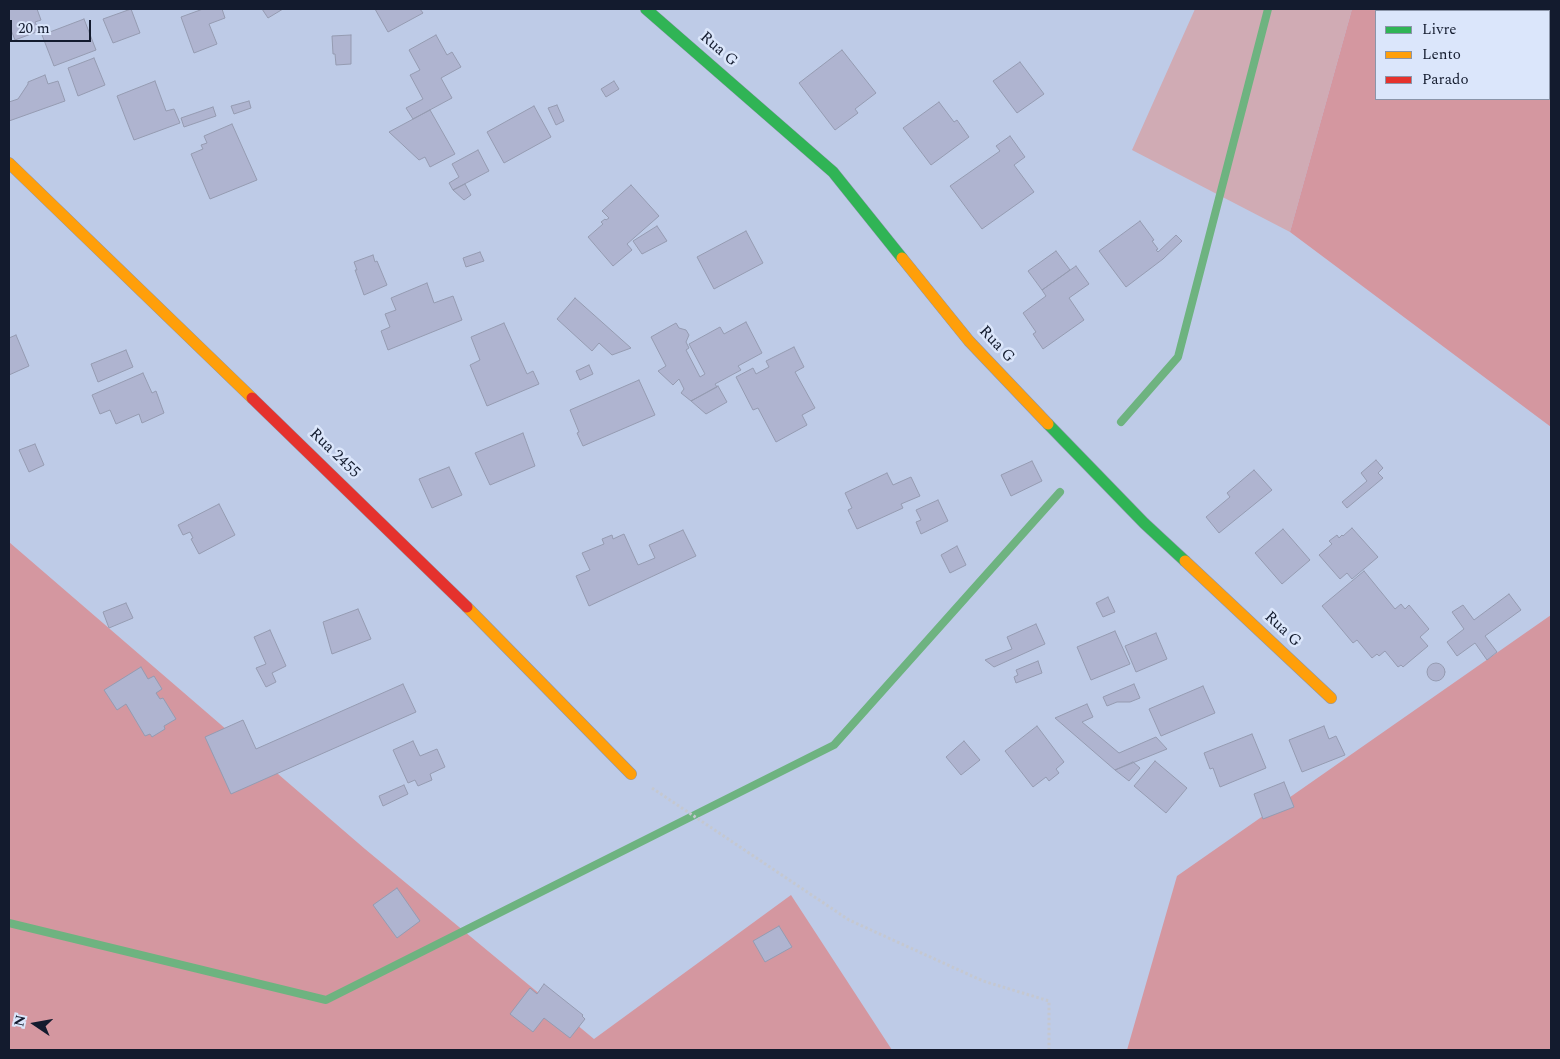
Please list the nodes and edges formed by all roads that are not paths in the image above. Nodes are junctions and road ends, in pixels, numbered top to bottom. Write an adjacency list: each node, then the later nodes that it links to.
1 (646, 9): 3 (street, Rua G)
2 (9, 163): 4 (street, Rua 2455)
3 (1331, 698)
4 (631, 774)

